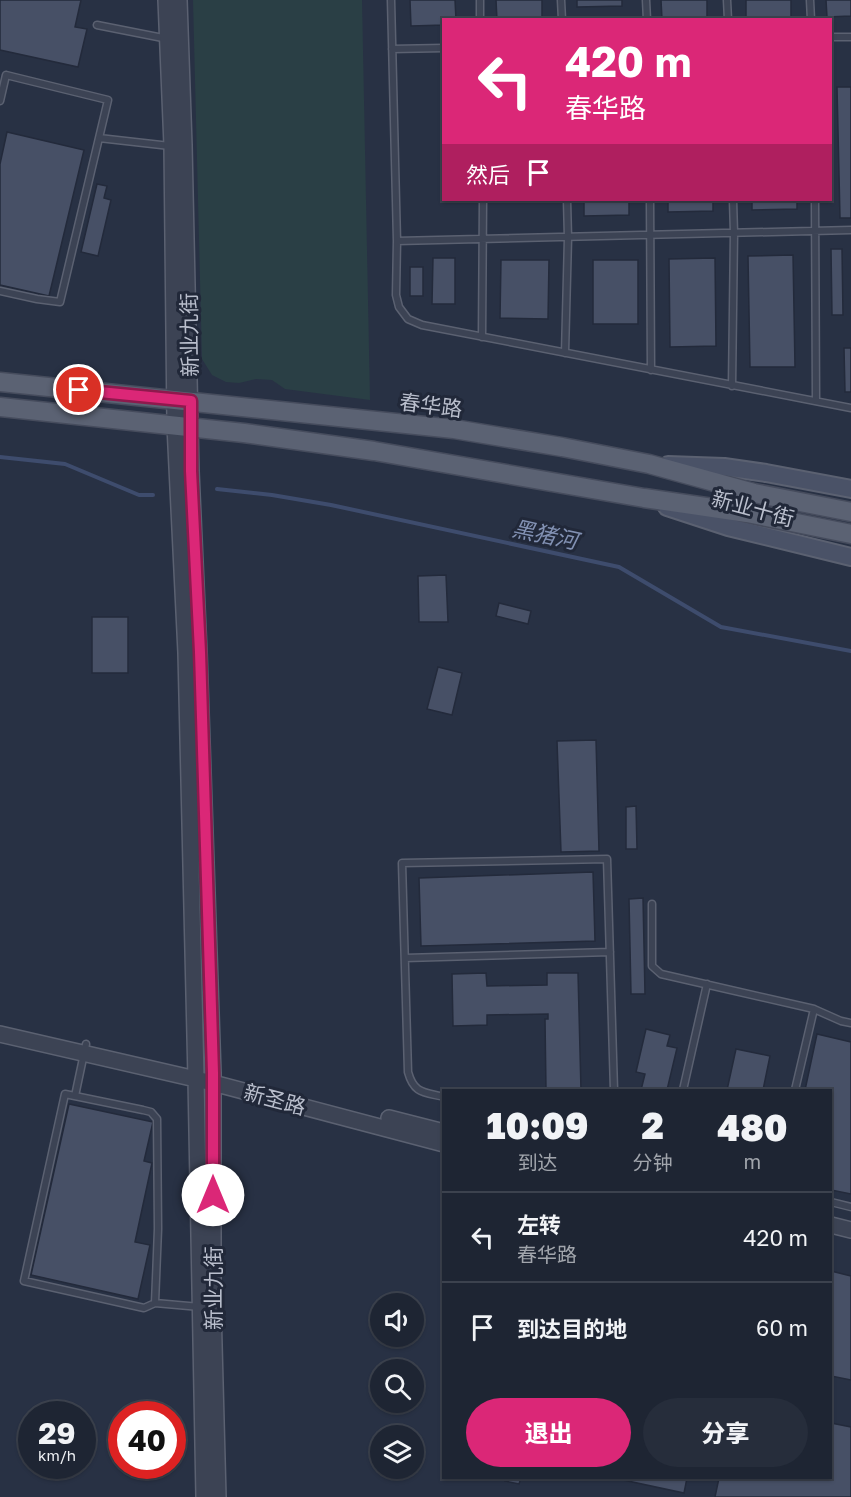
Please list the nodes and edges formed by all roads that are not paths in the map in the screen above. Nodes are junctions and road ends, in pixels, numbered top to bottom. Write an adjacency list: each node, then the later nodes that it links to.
1 (166, 0): 17 (street, 新业九街)
2 (179, 0): 17 (street, 新业九街)
3 (391, 0): 19 (lane)
4 (480, 0): 9 (lane)
5 (561, 0): 10 (lane)
6 (646, 0): 11 (lane)
7 (728, 0): 12 (lane)
8 (810, 0): 13 (lane)
9 (480, 18)
10 (562, 18)
11 (647, 18)
12 (728, 18)
13 (811, 18)
14 (97, 25): 17 (lane)
15 (851, 36): 16 (lane)
16 (832, 37)
17 (174, 38): 22 (street, 新业九街)
18 (442, 48): 19 (lane)
19 (392, 49): 34 (lane)
20 (0, 101): 21 (lane)
21 (99, 138): 22 (lane); 35 (lane)
22 (178, 146): 41 (street, 新业九街)
23 (483, 201): 33 (lane)
24 (567, 201): 32 (lane)
25 (650, 201): 31 (lane)
26 (734, 201): 30 (lane)
27 (815, 201): 29 (lane)
28 (851, 230): 29 (lane)
29 (816, 231): 30 (lane); 42 (lane)
30 (735, 233): 31 (lane); 40 (lane)
31 (651, 236): 32 (lane); 38 (lane)
32 (568, 238): 33 (lane); 37 (lane)
33 (484, 240): 34 (lane); 36 (lane)
34 (397, 241): 36 (lane)
35 (0, 291)
36 (482, 337): 37 (lane)
37 (566, 353): 38 (lane)
38 (651, 370): 40 (lane)
39 (0, 382): 41 (main road, 春华路)
40 (732, 386): 42 (lane)
41 (183, 401): 45 (street, 新业九街); 46 (main road, 春华路)
42 (816, 401): 44 (lane)
43 (0, 407): 45 (main road)
44 (851, 408)
45 (183, 427): 48 (main road); 61 (street, 新业九街); 62 (street, 新业九街)
46 (649, 464): 47 (main road, 新业十街); 49 (main road, 春华路)
47 (851, 489)
48 (644, 498): 50 (main road); 51 (main road, 新业十街)
49 (851, 512)
50 (851, 534)
51 (851, 557)
52 (652, 904): 55 (lane)
53 (610, 952): 54 (lane); 54 (lane); 63 (lane)
54 (405, 958): 67 (lane)
55 (707, 984): 56 (lane); 64 (lane)
56 (814, 1009): 57 (lane); 65 (lane)
57 (851, 1023)
58 (0, 1024): 60 (street, 新圣路)
59 (0, 1034): 60 (street, 新圣路)
60 (85, 1049): 61 (street, 新圣路); 66 (lane)
61 (196, 1074): 62 (street, 新圣路); 77 (street, 新业九街)
62 (213, 1078): 68 (street, 新圣路); 69 (street, 新圣路); 77 (street, 新业九街)
63 (614, 1089)
64 (683, 1089)
65 (795, 1089)
66 (75, 1096): 76 (lane); 76 (lane)
67 (442, 1096)
68 (442, 1132)
69 (442, 1143)
70 (832, 1202): 71 (lane)
71 (851, 1207)
72 (832, 1225): 73 (street)
73 (851, 1230)
74 (832, 1236): 75 (street)
75 (851, 1240)
76 (155, 1303): 77 (lane)
77 (207, 1307): 78 (street, 新业九街); 79 (street, 新业九街)
78 (204, 1497)
79 (218, 1497)

